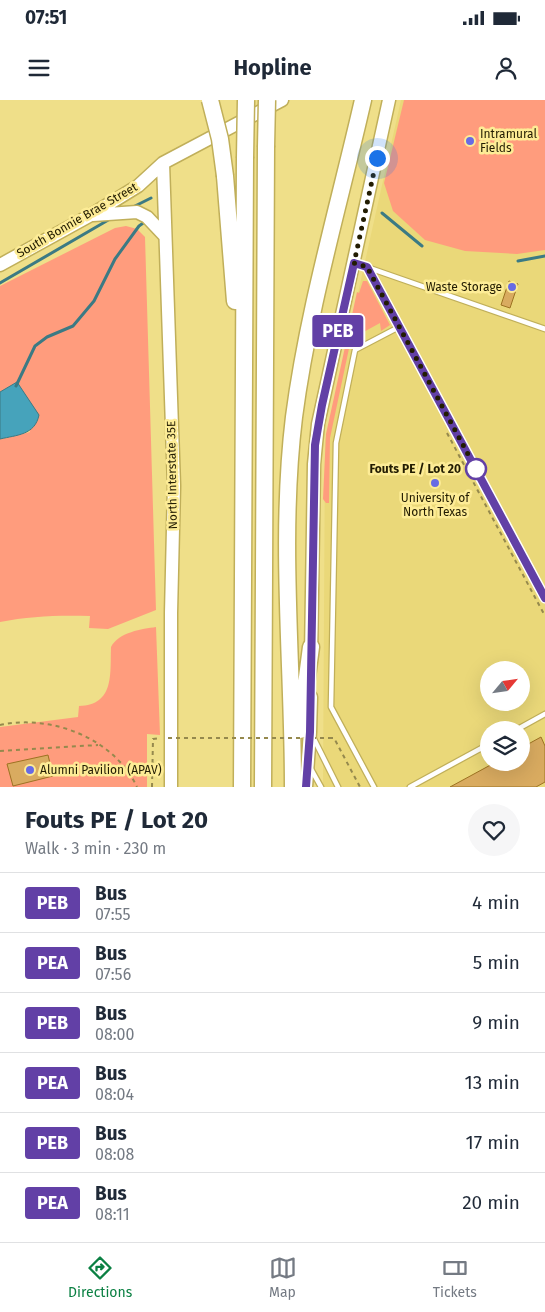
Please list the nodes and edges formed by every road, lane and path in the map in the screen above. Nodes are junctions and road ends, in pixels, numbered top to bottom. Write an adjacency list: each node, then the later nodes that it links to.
1 (210, 100): 17 (highway, bridge)
2 (246, 100): 17 (highway, bridge)
3 (266, 100): 18 (highway, bridge)
4 (282, 100): 7 (main road, South Bonnie Brae Street)
5 (363, 100): 30 (highway)
6 (389, 100): 10 (main road)
7 (163, 163): 8 (main road, South Bonnie Brae Street); 9 (main road, North Interstate 35E)
8 (91, 215): 9 (main road); 11 (main road, South Bonnie Brae Street)
9 (165, 236): 33 (main road, North Interstate 35E)
10 (354, 263): 12 (lane); 21 (main road)
11 (0, 265)
12 (367, 267): 13 (lane); 14 (lane)
13 (399, 326): 19 (lane); 39 (lane)
14 (545, 329)
15 (270, 412): 18 (highway)
16 (445, 430): 20 (path)
17 (244, 450): 34 (highway)
18 (266, 452): 35 (highway)
19 (545, 598)
20 (545, 616)
21 (311, 647): 25 (main road); 30 (highway)
22 (545, 714): 23 (lane)
23 (530, 722)
24 (0, 725): 26 (path)
25 (310, 732): 29 (main road); 37 (lane)
26 (98, 745): 28 (path); 31 (path)
27 (480, 749): 40 (lane)
28 (0, 751)
29 (307, 762): 30 (main road); 36 (lane)
30 (297, 784)
31 (137, 787)
32 (152, 787): 38 (path, bridge)
33 (172, 787)
34 (242, 787)
35 (263, 787)
36 (321, 787)
37 (338, 787)
38 (360, 787)
39 (374, 787)
40 (410, 787)

